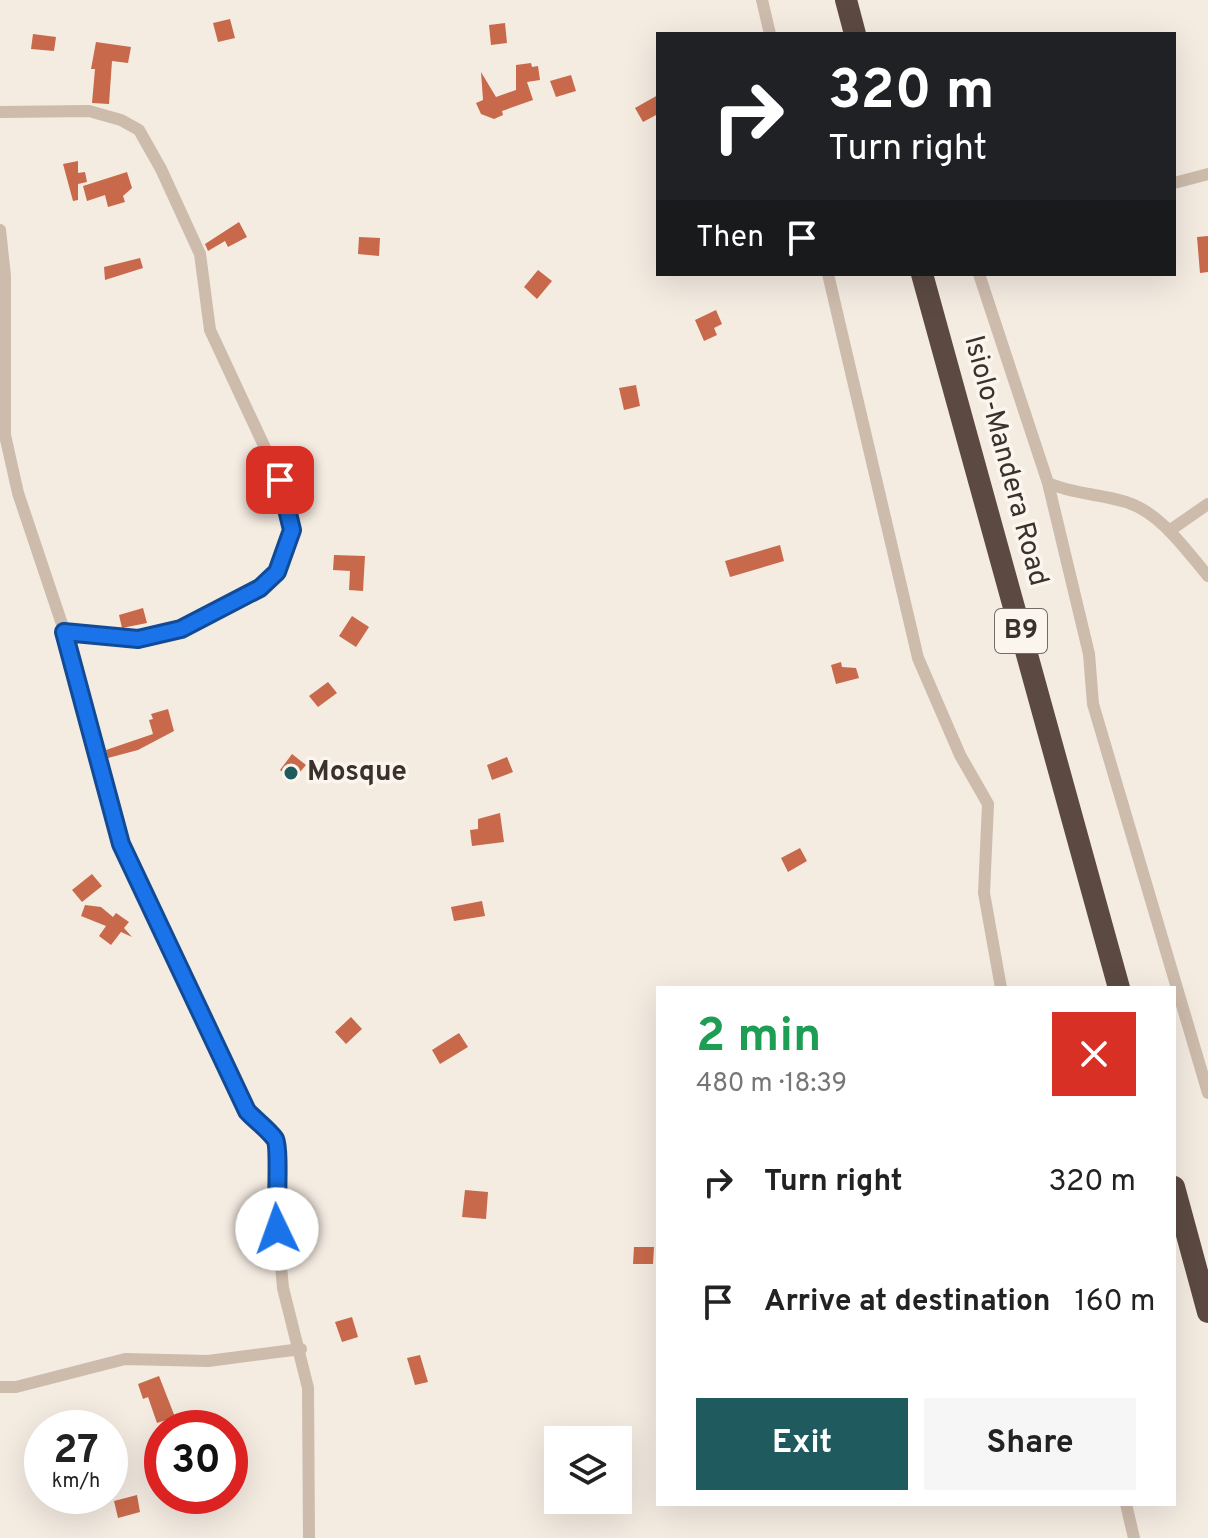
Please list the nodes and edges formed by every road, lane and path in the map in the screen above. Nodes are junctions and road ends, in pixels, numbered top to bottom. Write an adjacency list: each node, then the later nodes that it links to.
1 (762, 0): 3 (street)
2 (846, 0): 4 (highway)
3 (770, 32)
4 (854, 32)
5 (0, 112): 18 (street)
6 (1208, 174): 8 (street)
7 (1208, 182): 9 (street)
8 (1176, 184)
9 (1176, 185)
10 (0, 230): 18 (street)
11 (828, 276): 19 (street)
12 (923, 276): 20 (highway, Isiolo-Mandera Road / B9)
13 (980, 276): 14 (street)
14 (1048, 483): 16 (street); 21 (street)
15 (1208, 504): 16 (street)
16 (1169, 531): 17 (street)
17 (1208, 576)
18 (64, 632): 24 (street)
19 (1001, 986)
20 (1118, 986)
21 (1208, 1093)
22 (1176, 1194): 23 (highway)
23 (1208, 1312)
24 (301, 1349): 25 (street); 27 (street)
25 (0, 1387)
26 (1126, 1506): 28 (street)
27 (309, 1538)
28 (1134, 1538)

